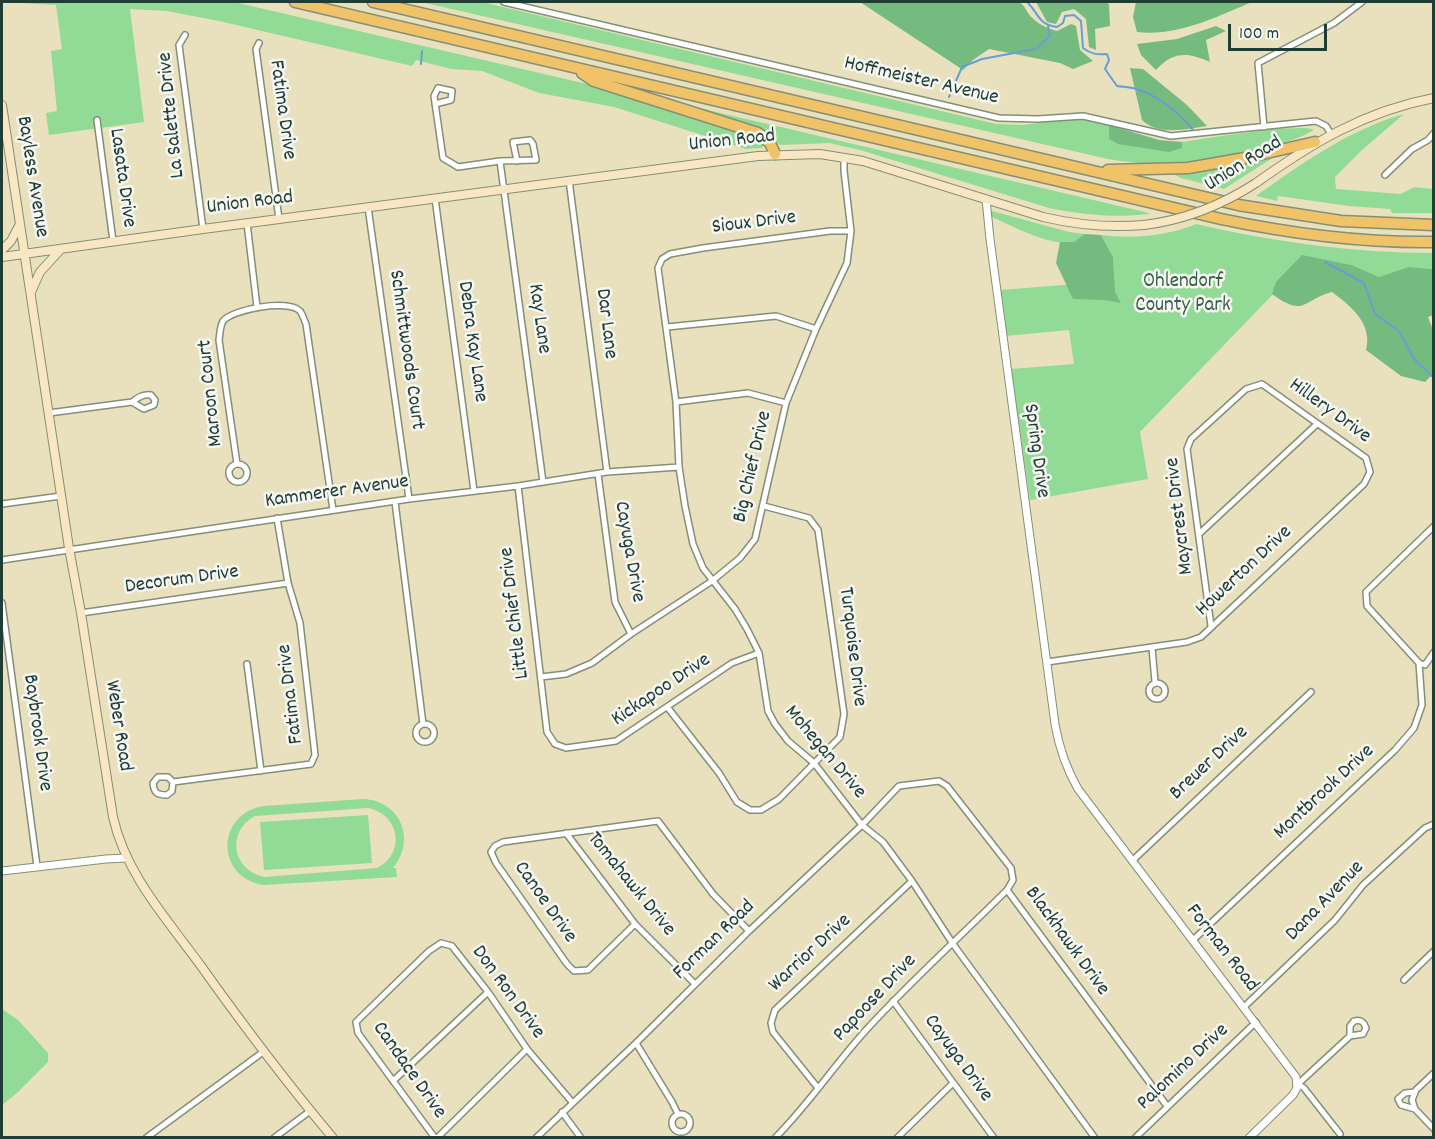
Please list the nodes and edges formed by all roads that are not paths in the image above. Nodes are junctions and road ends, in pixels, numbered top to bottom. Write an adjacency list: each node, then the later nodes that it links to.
1 (295, 2): 7 (highway)
2 (373, 2): 20 (highway)
3 (504, 2): 12 (street, Hoffmeister Avenue)
4 (1362, 2): 12 (street)
5 (185, 35): 31 (street, La Salette Drive)
6 (259, 43): 27 (street, Fatima Drive)
7 (574, 68): 16 (highway); 34 (highway)
8 (1434, 98): 14 (main road, Union Road)
9 (435, 104): 18 (street)
10 (2, 105): 29 (main road, Bayless Avenue)
11 (97, 120): 33 (street, Lasata Drive)
12 (1264, 127): 14 (street, Hoffmeister Avenue)
13 (1434, 133): 21 (street)
14 (1331, 134): 15 (main road, Union Road)
15 (1315, 142): 20 (highway); 25 (main road, Union Road, bridge)
16 (775, 154): 17 (main road, Union Road); 22 (main road, Union Road)
17 (844, 157): 25 (main road, Union Road); 32 (street, Big Chief Drive)
18 (500, 161): 19 (street); 23 (street, Kay Lane)
19 (517, 161): 19 (street)
20 (1091, 170): 30 (highway)
21 (1385, 175)
22 (569, 180): 23 (main road, Union Road); 52 (street, Dar Lane)
23 (504, 189): 24 (main road, Union Road); 55 (street, Kay Lane)
24 (435, 198): 26 (main road, Union Road); 57 (street, Debra Kay Lane)
25 (986, 199): 78 (street, Spring Drive)
26 (368, 207): 27 (main road, Union Road); 59 (street, Schmittwoods Court)
27 (279, 219): 28 (main road, Union Road)
28 (247, 223): 31 (main road, Union Road); 41 (street)
29 (20, 224): 36 (main road); 37 (main road, Bayless Avenue)
30 (1434, 225)
31 (203, 229): 33 (main road, Union Road)
32 (851, 231): 39 (street, Sioux Drive); 43 (street, Big Chief Drive)
33 (113, 241): 35 (main road, Union Road)
34 (1434, 242)
35 (61, 249): 37 (main road, Union Road); 40 (main road)
36 (2, 250)
37 (24, 254): 38 (main road, Union Road); 40 (main road, Weber Road)
38 (2, 257)
39 (662, 259): 42 (street, Mohegan Drive)
40 (30, 293): 47 (main road, Weber Road)
41 (258, 307): 50 (street, Maroon Court); 63 (street)
42 (667, 327): 43 (street); 45 (street, Mohegan Drive)
43 (816, 329): 46 (street, Big Chief Drive)
44 (132, 402): 47 (street)
45 (676, 402): 46 (street); 51 (street, Mohegan Drive)
46 (786, 403): 62 (street, Big Chief Drive)
47 (49, 413): 58 (main road, Weber Road)
48 (1317, 424): 49 (street, Hillery Drive); 53 (street, Hillery Drive); 66 (street)
49 (1191, 439): 66 (street, Maycrest Drive)
50 (237, 464)
51 (679, 467): 52 (street, Kammerer Avenue); 69 (street, Mohegan Drive)
52 (607, 472): 54 (street, Kammerer Avenue)
53 (1370, 472): 73 (street, Howerton Drive)
54 (598, 474): 55 (street, Kammerer Avenue); 74 (street, Cayuga Drive)
55 (543, 482): 56 (street, Kammerer Avenue)
56 (518, 486): 57 (street, Kammerer Avenue); 81 (street, Little Chief Drive)
57 (474, 491): 59 (street, Kammerer Avenue)
58 (61, 496): 61 (street); 67 (main road, Weber Road)
59 (409, 499): 60 (street, Kammerer Avenue)
60 (395, 502): 63 (street, Kammerer Avenue); 86 (street)
61 (2, 504)
62 (764, 506): 69 (street, Big Chief Drive); 88 (street, Turquoise Drive)
63 (333, 510): 64 (street, Kammerer Avenue)
64 (277, 518): 67 (street, Kammerer Avenue); 70 (street, Fatima Drive)
65 (1434, 526): 79 (street)
66 (1199, 534): 73 (street, Maycrest Drive)
67 (69, 548): 68 (street, Kammerer Avenue); 72 (main road, Weber Road)
68 (2, 560)
69 (712, 581): 74 (street, Big Chief Drive); 76 (street, Mohegan Drive)
70 (288, 583): 72 (street, Decorum Drive); 89 (street, Fatima Drive)
71 (2, 603): 97 (street, Baybrook Drive)
72 (81, 613): 95 (main road, Weber Road)
73 (1211, 626): 75 (street, Howerton Drive)
74 (631, 634): 81 (street, Big Chief Drive)
75 (1152, 648): 78 (street, Howerton Drive); 82 (street)
76 (759, 652): 84 (street, Kickapoo Drive); 88 (street, Mohegan Drive)
77 (1434, 652): 79 (street)
78 (1047, 662): 85 (street, Spring Drive)
79 (1419, 663): 103 (street, Montbrook Drive)
80 (247, 664): 89 (street)
81 (541, 677): 87 (street, Little Chief Drive)
82 (1155, 682)
83 (1311, 692): 96 (street, Breuer Drive)
84 (668, 708): 87 (street, Kickapoo Drive); 88 (street, Turquoise Drive)
85 (1053, 708): 96 (street, Forman Road)
86 (423, 724)
87 (548, 736)
88 (814, 763): 93 (street, Mohegan Drive)
89 (261, 771): 90 (street, Fatima Drive)
90 (173, 782)
91 (926, 782): 93 (street, Forman Road); 100 (street, Blackhawk Drive)
92 (1434, 824): 110 (street, Dana Avenue)
93 (862, 825): 99 (street, Mohegan Drive); 102 (street, Forman Road)
94 (566, 833): 101 (street, Tomahawk Drive); 101 (street, Canoe Drive); 102 (street)
95 (126, 858): 97 (street); 116 (main road, Weber Road)
96 (1132, 861): 103 (street, Forman Road)
97 (37, 866): 98 (street)
98 (2, 871)
99 (912, 881): 104 (street, Mohegan Drive); 121 (street, Warrior Drive)
100 (1007, 890): 104 (street, Papoose Drive); 124 (street, Blackhawk Drive)
101 (635, 924): 107 (street, Tomahawk Drive)
102 (749, 931): 107 (street, Forman Road)
103 (1193, 940): 110 (street, Forman Road)
104 (953, 944): 109 (street, Papoose Drive); 140 (street, Mohegan Drive)
105 (1434, 951): 106 (street)
106 (1404, 980)
107 (694, 983): 114 (street, Forman Road)
108 (488, 992): 111 (street, Don Ron Drive); 115 (street, Don Ron Drive); 118 (street)
109 (893, 1001): 119 (street, Cayuga Drive); 121 (street, Papoose Drive)
110 (1244, 1007): 112 (street, Forman Road)
111 (356, 1022): 118 (street, Candace Drive)
112 (1256, 1022): 120 (street, Forman Road); 124 (street, Palomino Drive)
113 (1350, 1035): 120 (street)
114 (636, 1043): 123 (street, Forman Road); 128 (street)
115 (527, 1049): 123 (street, Don Ron Drive); 134 (street)
116 (263, 1052): 126 (main road, Weber Road); 131 (street)
117 (1434, 1073): 122 (street)
118 (393, 1081): 134 (street, Candace Drive)
119 (953, 1083): 138 (street); 139 (street, Cayuga Drive)
120 (1298, 1084): 130 (street); 142 (street)
121 (818, 1088): 137 (street, Papoose Drive)
122 (1414, 1092): 125 (street); 125 (street)
123 (572, 1102): 127 (street, Forman Road)
124 (1167, 1106): 141 (street, Palomino Drive)
125 (1415, 1109): 129 (street)
126 (310, 1111): 132 (street); 133 (main road, Weber Road)
127 (562, 1112): 135 (street, Forman Road); 136 (street)
128 (678, 1114)
129 (1434, 1129)
130 (1340, 1134)
131 (146, 1137)
132 (274, 1137)
133 (333, 1137)
134 (436, 1137)
135 (536, 1137)
136 (581, 1137)
137 (775, 1137)
138 (897, 1137)
139 (994, 1137)
140 (1095, 1137)
141 (1135, 1137)
142 (1249, 1137)

